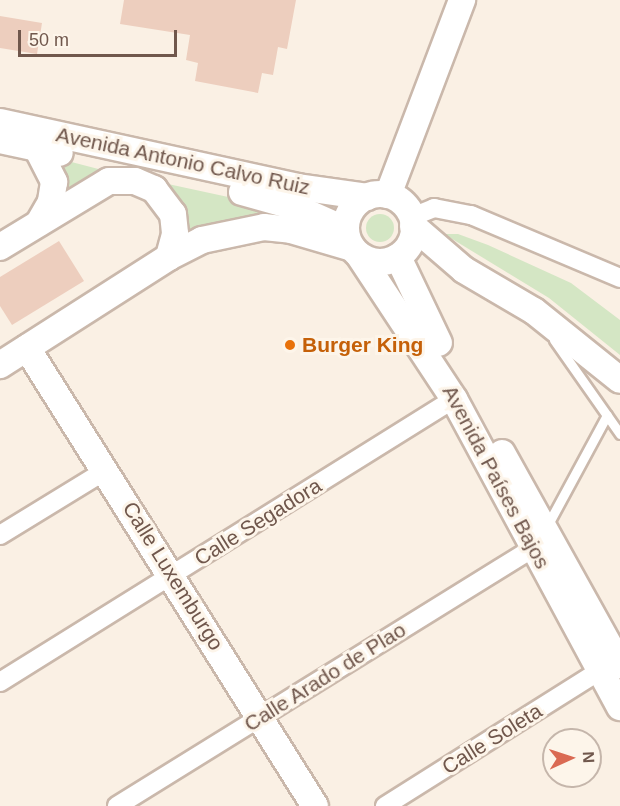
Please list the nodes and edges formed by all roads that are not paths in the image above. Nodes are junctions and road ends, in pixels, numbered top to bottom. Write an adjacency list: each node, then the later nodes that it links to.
1 (462, 0): 8 (street)
2 (0, 122): 5 (street, Avenida Antonio Calvo Ruiz)
3 (0, 140): 4 (street, Avenida Antonio Calvo Ruiz)
4 (37, 148): 6 (street, Avenida Antonio Calvo Ruiz); 10 (street)
5 (163, 158): 6 (street); 8 (street, Avenida Antonio Calvo Ruiz)
6 (137, 169): 7 (street); 11 (street, Avenida Antonio Calvo Ruiz)
7 (109, 181): 10 (street); 14 (street)
8 (378, 196): 9 (street); 11 (street)
9 (412, 221): 13 (street); 15 (street); 16 (street)
10 (39, 223): 12 (street)
11 (352, 244): 13 (street); 14 (street); 21 (street, Avenida Países Bajos)
12 (0, 247)
13 (401, 254): 15 (street); 26 (street, Avenida Países Bajos)
14 (169, 257): 18 (street)
15 (464, 270): 17 (street)
16 (620, 278)
17 (534, 311): 20 (street); 22 (lane)
18 (27, 348): 19 (street); 24 (street, Calle Luxemburgo)
19 (0, 365)
20 (620, 380)
21 (454, 399): 26 (street, Avenida Países Bajos); 27 (street, Calle Segadora)
22 (607, 415): 23 (lane); 26 (lane)
23 (620, 434)
24 (106, 470): 25 (street); 27 (street, Calle Luxemburgo)
25 (0, 535)
26 (540, 538): 28 (street, Avenida Países Bajos); 31 (street, Calle Arado de Plao)
27 (173, 575): 29 (street, Calle Segadora); 31 (street, Calle Luxemburgo)
28 (610, 668): 30 (street, Avenida Países Bajos); 34 (street, Calle Soleta)
29 (0, 682)
30 (620, 707)
31 (261, 718): 32 (street, Calle Arado de Plao); 33 (street, Calle Luxemburgo)
32 (117, 806)
33 (315, 806)
34 (385, 806)

